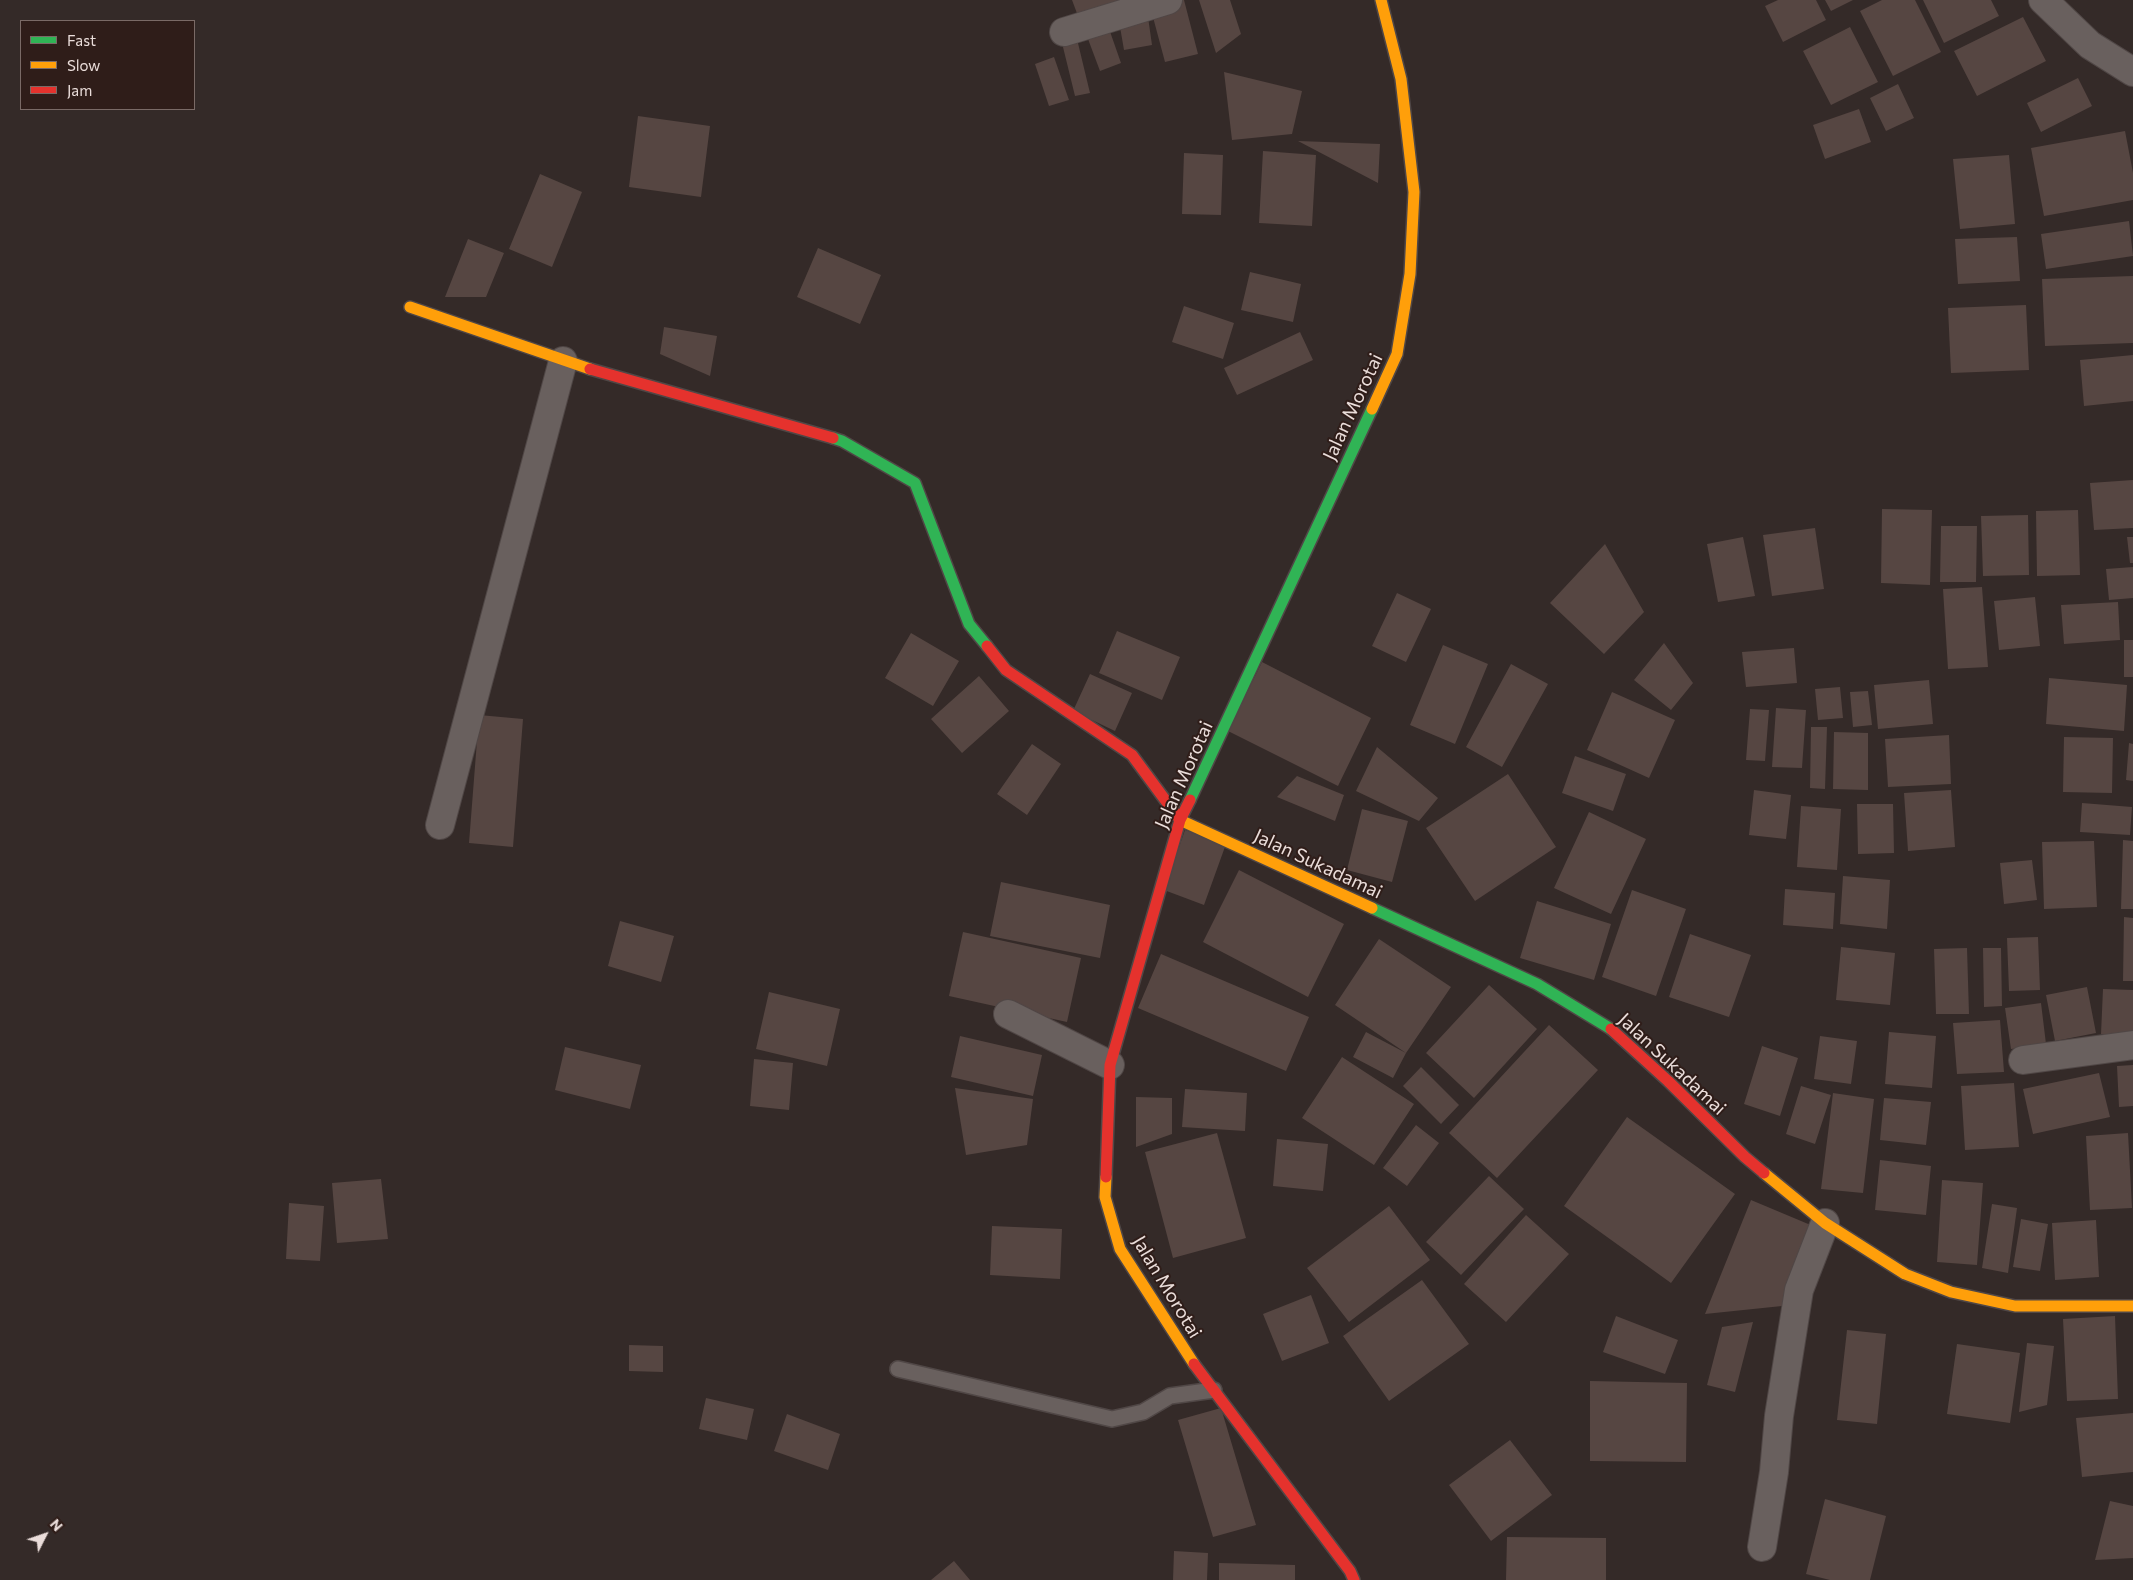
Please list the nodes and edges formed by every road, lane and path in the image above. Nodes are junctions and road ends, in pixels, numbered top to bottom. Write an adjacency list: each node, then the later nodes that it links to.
1 (1168, 0): 4 (street)
2 (1381, 0): 8 (street, Jalan Morotai)
3 (2043, 0): 5 (street)
4 (1064, 32)
5 (2133, 72)
6 (410, 307): 7 (street)
7 (563, 361): 8 (street); 9 (street)
8 (1180, 820): 13 (street, Jalan Morotai); 14 (street, Jalan Sukadamai)
9 (440, 825)
10 (1008, 1014): 13 (street)
11 (2133, 1045): 12 (street)
12 (2023, 1060)
13 (1110, 1065): 17 (street, Jalan Morotai)
14 (1824, 1223): 15 (street, Jalan Sukadamai); 18 (street)
15 (2133, 1306)
16 (898, 1369): 17 (lane)
17 (1214, 1390): 19 (street, Jalan Morotai)
18 (1762, 1546)
19 (1354, 1580)

